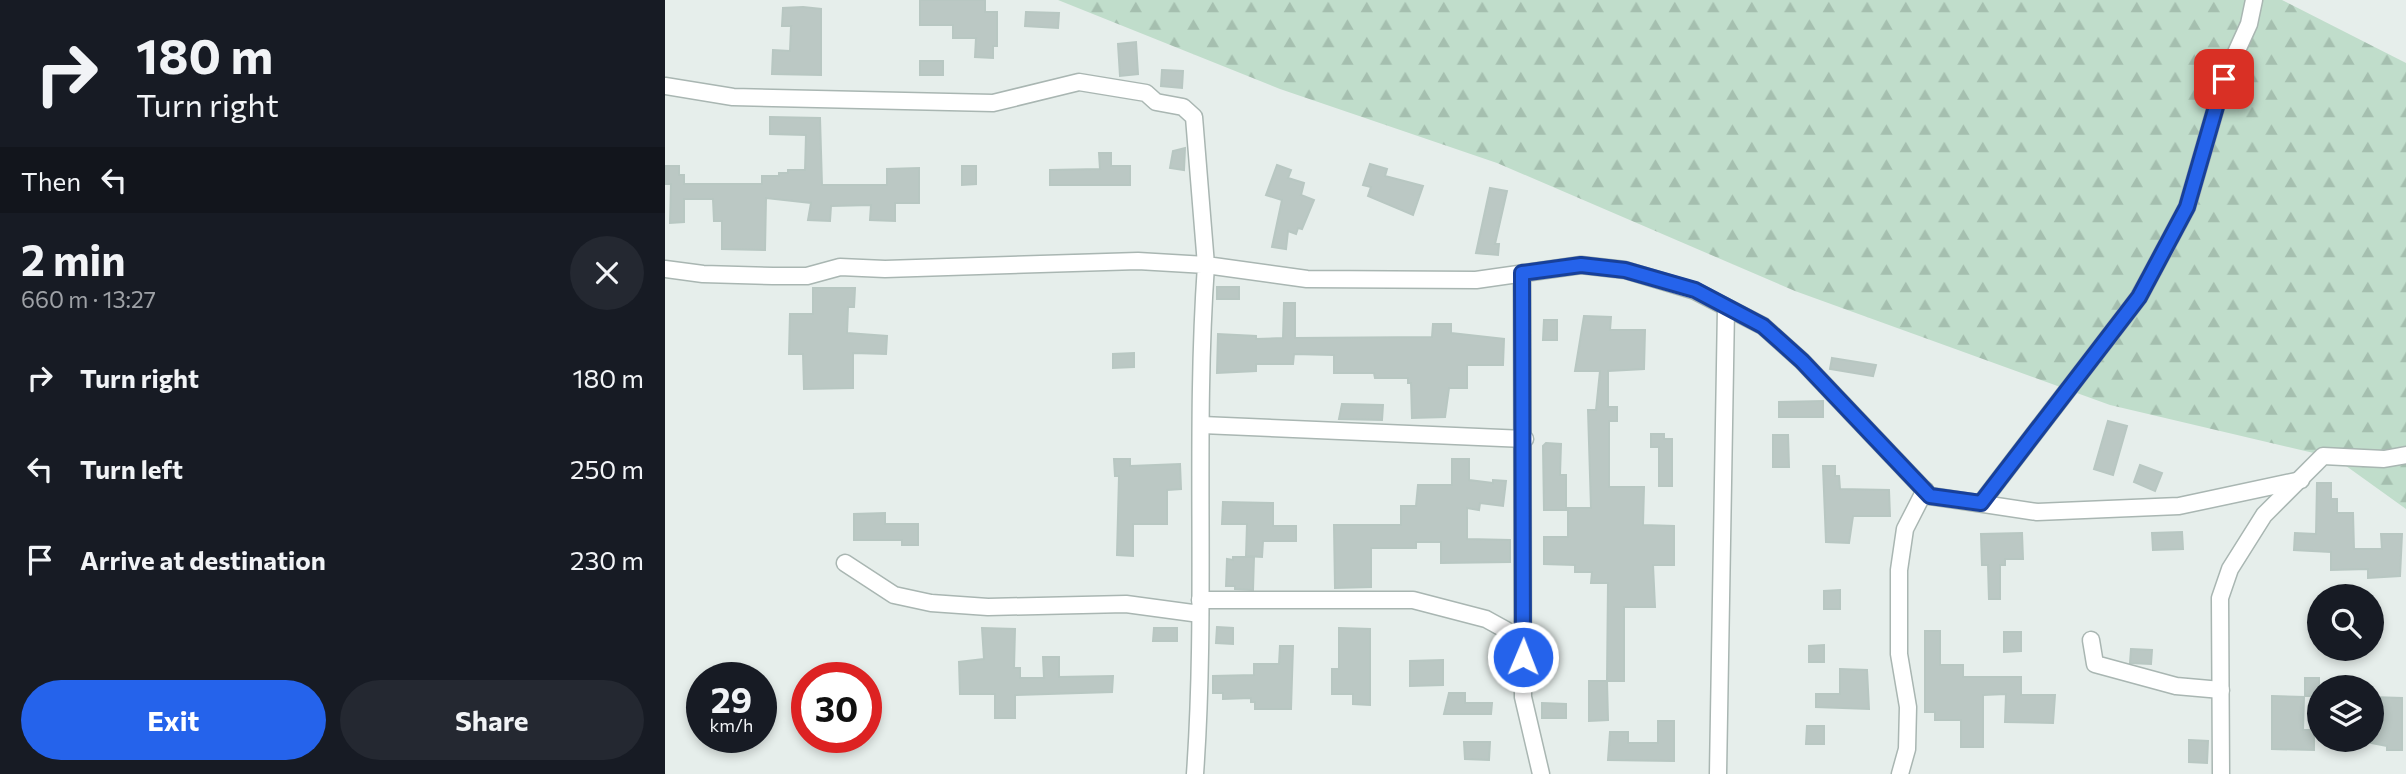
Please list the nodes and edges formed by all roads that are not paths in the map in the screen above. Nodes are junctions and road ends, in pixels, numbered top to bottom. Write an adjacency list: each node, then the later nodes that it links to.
1 (2254, 0): 12 (street)
2 (665, 86): 3 (street)
3 (1206, 265): 4 (street); 5 (street); 7 (street)
4 (665, 269)
5 (1522, 273): 6 (street); 8 (street)
6 (1726, 308): 11 (street); 20 (street)
7 (1202, 425): 8 (street); 14 (street)
8 (1525, 439): 16 (street)
9 (2406, 455): 10 (street)
10 (2301, 480): 12 (street); 17 (street)
11 (1925, 490): 12 (street); 21 (street)
12 (1981, 503)
13 (845, 563): 14 (street)
14 (1200, 607): 16 (street); 18 (street)
15 (2091, 640): 17 (street)
16 (1523, 657): 19 (street)
17 (2221, 690): 22 (street)
18 (1195, 774)
19 (1541, 774)
20 (1718, 774)
21 (1900, 774)
22 (2221, 774)

